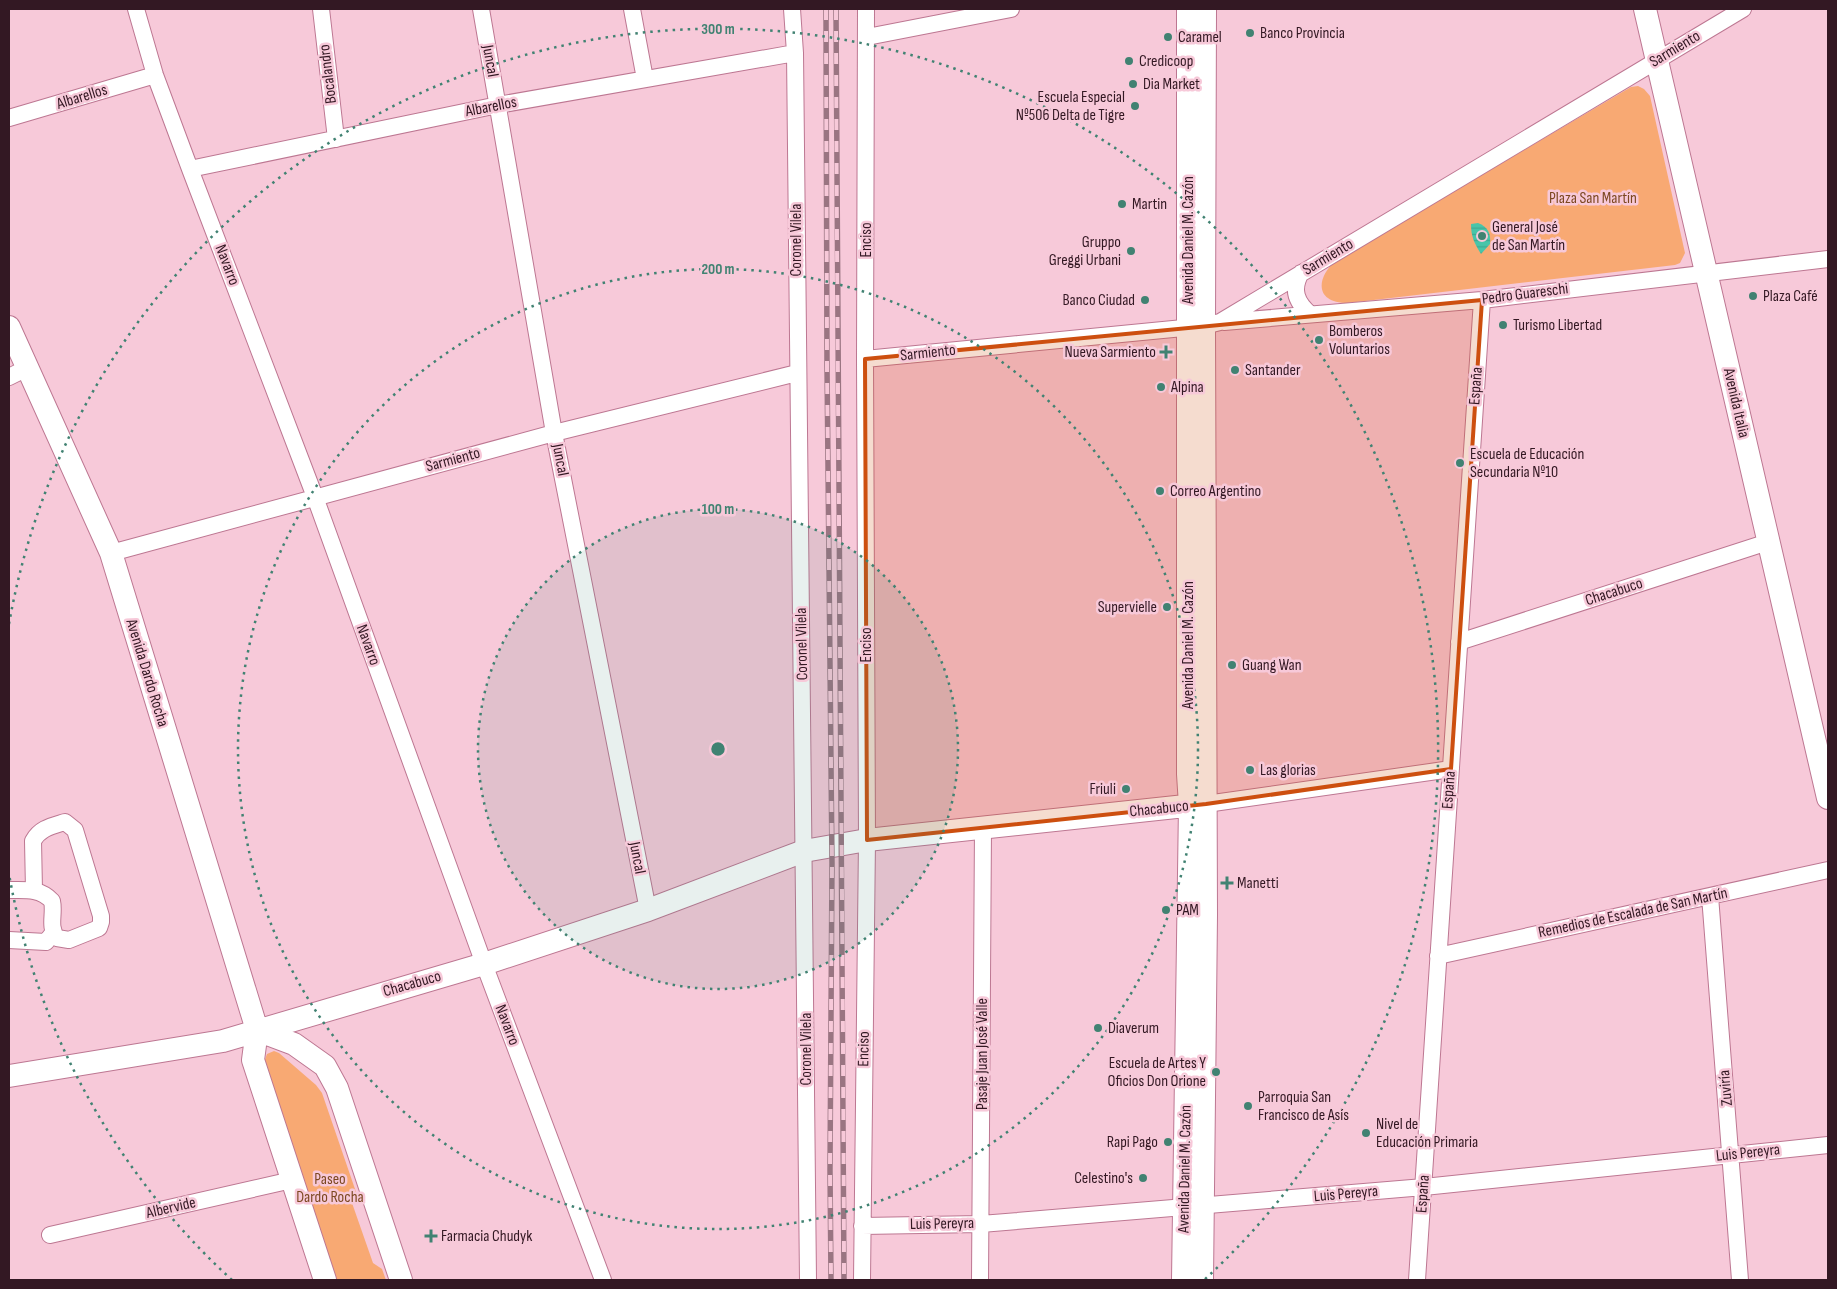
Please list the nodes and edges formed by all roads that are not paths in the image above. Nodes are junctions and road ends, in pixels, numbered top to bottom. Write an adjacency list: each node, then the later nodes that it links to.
1 (136, 9): 15 (street, Navarro)
2 (321, 9): 19 (street, Bocalandro)
3 (481, 9): 17 (street, Juncal)
4 (632, 9): 16 (street)
5 (792, 9): 13 (street, Coronel Vilela)
6 (866, 9): 12 (street, Enciso)
7 (1010, 9): 12 (street)
8 (1188, 9): 26 (main road, Avenida Daniel M. Cazón)
9 (1206, 9): 26 (main road, Avenida Daniel M. Cazón)
10 (1645, 9): 14 (main road, Avenida Italia)
11 (1743, 9): 14 (street, Sarmiento)
12 (866, 37): 28 (street, Enciso)
13 (795, 53): 16 (street, Albarellos); 30 (street, Coronel Vilela)
14 (1656, 60): 22 (main road, Avenida Italia); 23 (street, Sarmiento)
15 (155, 75): 18 (street, Albarellos); 20 (street, Navarro)
16 (644, 79): 17 (street, Albarellos)
17 (498, 106): 19 (street, Albarellos); 31 (street, Juncal)
18 (9, 118)
19 (336, 139): 20 (street, Albarellos)
20 (190, 169): 32 (street, Navarro)
21 (1828, 259): 22 (street, Pedro Guareschi)
22 (1705, 272): 24 (street, Pedro Guareschi); 33 (main road, Avenida Italia)
23 (1301, 274): 25 (street); 26 (street, Sarmiento)
24 (1482, 300): 25 (street, Pedro Guareschi); 35 (street, España)
25 (1310, 314): 26 (street, Pedro Guareschi)
26 (1204, 325): 28 (street, Sarmiento); 38 (main road, Avenida Daniel M. Cazón)
27 (9, 327): 29 (main road, Avenida Dardo Rocha)
28 (865, 359): 40 (street, Enciso)
29 (18, 372): 34 (main road, Avenida Dardo Rocha)
30 (797, 373): 31 (street, Sarmiento); 41 (street, Coronel Vilela)
31 (554, 432): 32 (street, Sarmiento); 46 (street, Juncal)
32 (315, 497): 34 (street, Sarmiento); 50 (street, Navarro)
33 (1768, 542): 35 (street, Chacabuco); 37 (main road, Avenida Italia)
34 (111, 553): 51 (main road, Avenida Dardo Rocha)
35 (1459, 642): 36 (street, España)
36 (1451, 769): 38 (street, Chacabuco); 49 (street, España)
37 (1828, 798)
38 (1198, 805): 39 (main road, Chacabuco); 57 (main road, Avenida Daniel M. Cazón)
39 (983, 828): 40 (main road, Chacabuco); 58 (street, Pasaje Juan José Valle)
40 (867, 840): 41 (main road, Chacabuco); 59 (street, Enciso)
41 (804, 851): 46 (main road, Chacabuco); 64 (street, Coronel Vilela)
42 (1828, 870): 45 (street, Remedios de Escalada de San Martín)
43 (9, 890): 44 (street)
44 (34, 890): 47 (street); 47 (street)
45 (1710, 896): 49 (street, Remedios de Escalada de San Martín); 54 (street, Zuviría)
46 (648, 910): 50 (main road, Chacabuco)
47 (53, 933): 48 (street)
48 (9, 940)
49 (1438, 956): 56 (street, España)
50 (484, 964): 51 (main road, Chacabuco); 63 (street, Navarro)
51 (257, 1030): 52 (main road, Chacabuco); 55 (main road, Avenida Dardo Rocha); 62 (main road)
52 (9, 1076)
53 (1828, 1145): 54 (street, Luis Pereyra)
54 (1731, 1155): 56 (street, Luis Pereyra); 70 (street, Zuviría)
55 (292, 1180): 60 (street, Albervide); 61 (main road, Avenida Dardo Rocha)
56 (1424, 1187): 57 (street, Luis Pereyra); 69 (street, España)
57 (1195, 1206): 58 (street, Luis Pereyra); 67 (main road, Avenida Daniel M. Cazón); 68 (main road, Avenida Daniel M. Cazón)
58 (980, 1224): 59 (street, Luis Pereyra); 66 (street, Pasaje Juan José Valle)
59 (862, 1226): 65 (street, Enciso)
60 (50, 1235)
61 (325, 1280)
62 (401, 1280)
63 (603, 1280)
64 (808, 1280)
65 (862, 1280)
66 (980, 1280)
67 (1184, 1280)
68 (1202, 1280)
69 (1417, 1280)
70 (1740, 1280)

